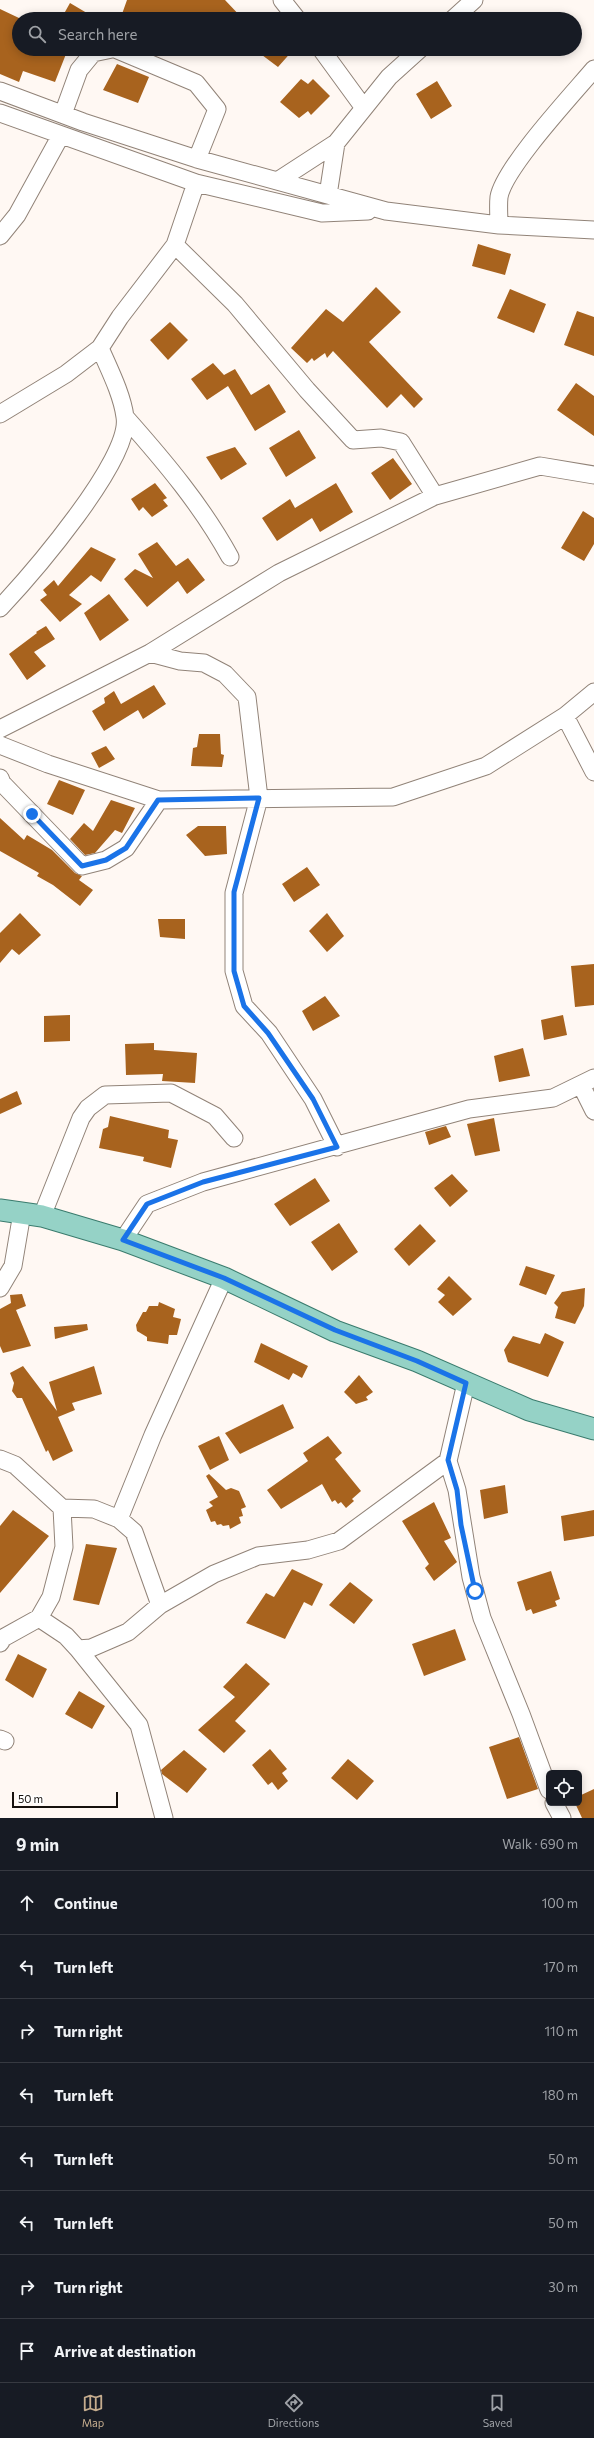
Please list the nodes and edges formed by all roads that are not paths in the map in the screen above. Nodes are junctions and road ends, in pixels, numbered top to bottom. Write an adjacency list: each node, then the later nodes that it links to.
1 (282, 0): 3 (street)
2 (474, 0): 4 (street)
3 (291, 12)
4 (461, 12)
5 (91, 56): 13 (street)
6 (130, 56): 16 (street)
7 (326, 56): 11 (street)
8 (412, 56): 11 (street)
9 (594, 70): 21 (street)
10 (0, 91): 13 (street)
11 (364, 108): 15 (street)
12 (0, 113): 14 (street)
13 (63, 114): 16 (street)
14 (61, 135): 18 (street); 23 (street)
15 (336, 143): 17 (street); 19 (street)
16 (197, 159): 17 (street)
17 (279, 180): 19 (street)
18 (196, 183): 20 (street); 24 (street)
19 (328, 195): 20 (street)
20 (386, 211): 21 (street)
21 (499, 225): 22 (street)
22 (594, 230)
23 (0, 236)
24 (175, 245): 25 (street); 29 (street)
25 (100, 348): 26 (street); 27 (street)
26 (0, 414)
27 (126, 418): 30 (street); 31 (street)
28 (594, 475): 29 (street)
29 (435, 496): 32 (street)
30 (230, 557)
31 (0, 608)
32 (150, 653): 35 (street); 39 (street)
33 (594, 692): 34 (street)
34 (565, 716): 37 (street); 39 (street)
35 (0, 729)
36 (0, 744): 40 (street)
37 (594, 772)
38 (0, 778): 40 (street)
39 (259, 798): 40 (street); 44 (street)
40 (158, 800)
41 (588, 1082): 42 (street); 44 (street)
42 (594, 1111)
43 (234, 1138): 46 (street)
44 (337, 1147): 47 (street)
45 (0, 1210): 46 (main road)
46 (32, 1215): 47 (main road); 49 (street)
47 (123, 1240): 48 (main road)
48 (224, 1278): 50 (main road); 55 (street)
49 (0, 1288)
50 (466, 1383): 51 (main road); 53 (street)
51 (594, 1429)
52 (0, 1459): 54 (street)
53 (448, 1460): 56 (street); 60 (street)
54 (62, 1508): 55 (street); 57 (street)
55 (119, 1519): 56 (street)
56 (160, 1605): 59 (street)
57 (39, 1618): 58 (street); 59 (street)
58 (0, 1643)
59 (78, 1649): 62 (street)
60 (546, 1782)
61 (556, 1806): 63 (street)
62 (164, 1818)
63 (562, 1818)

